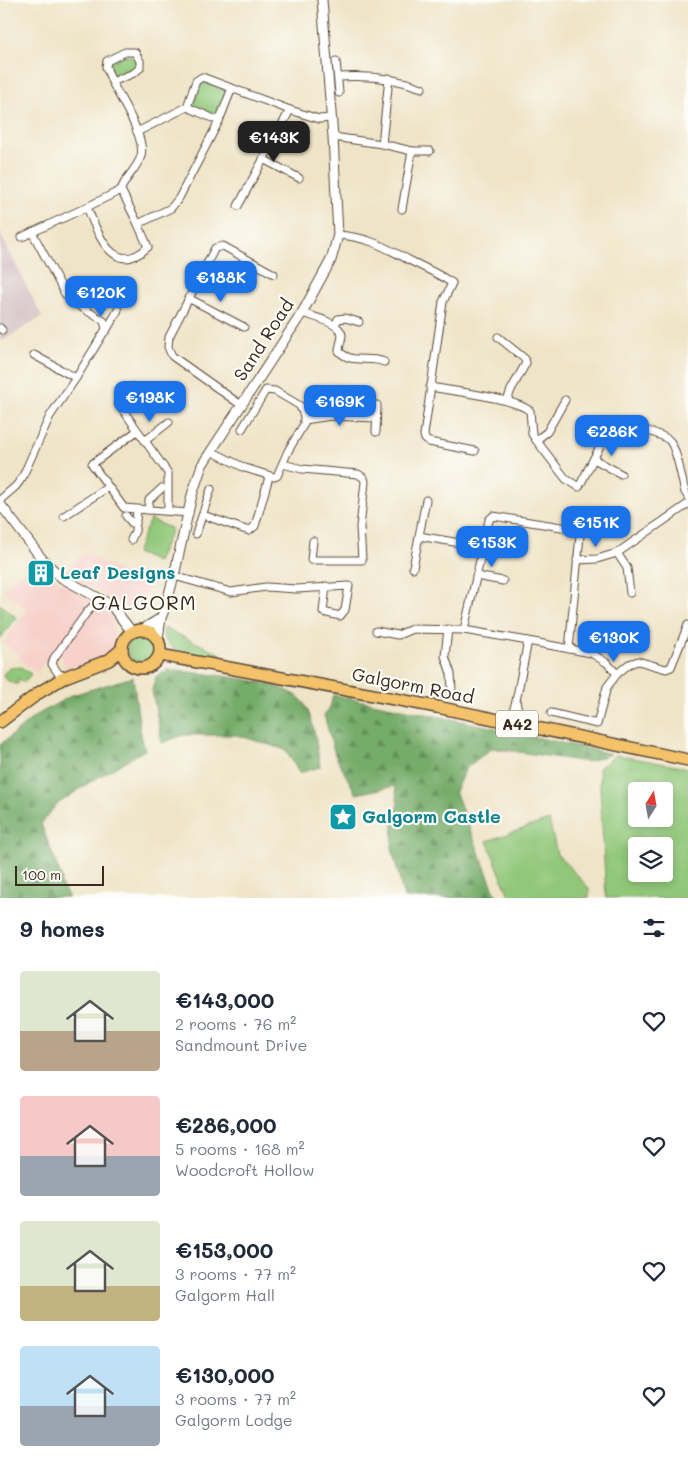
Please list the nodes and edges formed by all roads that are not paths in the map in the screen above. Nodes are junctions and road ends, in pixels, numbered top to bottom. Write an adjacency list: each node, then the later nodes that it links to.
1 (322, 0): 11 (street, Sand Road)
2 (336, 61): 3 (street)
3 (338, 77): 4 (street); 8 (street)
4 (388, 78): 7 (street); 15 (street)
5 (112, 82): 5 (street); 13 (street)
6 (232, 88): 9 (street); 10 (street); 12 (street)
7 (422, 88)
8 (339, 93)
9 (187, 106): 12 (street); 13 (street)
10 (290, 110): 11 (street); 18 (street)
11 (331, 118): 14 (street, Sand Road)
12 (219, 121): 24 (street)
13 (137, 132): 20 (street)
14 (333, 137): 15 (street); 26 (street, Sand Road)
15 (382, 144): 16 (street)
16 (412, 151): 17 (street); 23 (street)
17 (430, 151)
18 (263, 159): 19 (street); 22 (street)
19 (299, 178)
20 (122, 190): 21 (street); 24 (street)
21 (87, 206): 24 (street); 25 (street)
22 (238, 206)
23 (402, 209)
24 (138, 224)
25 (32, 232): 27 (street); 36 (street)
26 (338, 235): 31 (street, Sand Road); 41 (street)
27 (22, 236)
28 (274, 274): 29 (street)
29 (188, 298): 34 (street); 44 (street, Sand Road)
30 (118, 310): 36 (street)
31 (302, 313): 33 (street); 44 (street, Sand Road)
32 (359, 322): 33 (street)
33 (335, 325): 38 (street)
34 (244, 328)
35 (498, 337): 43 (street)
36 (102, 338): 39 (street)
37 (34, 355): 39 (street)
38 (384, 362)
39 (76, 378): 64 (street)
40 (134, 387): 50 (street)
41 (430, 387): 43 (street); 55 (street)
42 (565, 400): 52 (street)
43 (507, 401): 52 (street)
44 (241, 405): 54 (street, Sand Road)
45 (377, 405): 46 (street)
46 (376, 418): 47 (street); 51 (street)
47 (304, 420): 49 (street); 57 (street)
48 (169, 422): 53 (street)
49 (242, 429)
50 (137, 431): 53 (street); 60 (street)
51 (376, 432)
52 (536, 440): 56 (street)
53 (145, 441): 70 (street)
54 (211, 451): 59 (street); 71 (street, Sand Road)
55 (475, 451)
56 (594, 459): 58 (street); 63 (street)
57 (282, 464): 59 (street); 79 (street)
58 (621, 474)
59 (269, 477): 72 (street)
60 (108, 487): 68 (street); 73 (street)
61 (162, 488): 69 (street)
62 (211, 489): 72 (street)
63 (688, 497)
64 (0, 500)
65 (426, 500): 77 (street)
66 (0, 504): 89 (street)
67 (688, 504): 81 (street)
68 (137, 510): 69 (street); 75 (street)
69 (148, 510): 70 (street)
70 (168, 510): 71 (street)
71 (189, 512): 84 (street, Sand Road)
72 (203, 515): 76 (street)
73 (64, 516)
74 (126, 516): 75 (street)
75 (136, 524): 78 (street)
76 (196, 534)
77 (419, 536): 80 (street); 83 (street)
78 (131, 540)
79 (313, 542)
80 (483, 547): 82 (street); 85 (street)
81 (617, 553): 82 (street); 88 (street)
82 (577, 560): 99 (street)
83 (413, 568)
84 (174, 576): 87 (street); 90 (street, Sand Road)
85 (476, 576): 86 (street); 93 (street)
86 (503, 581)
87 (326, 586): 87 (street)
88 (630, 593)
89 (100, 599): 94 (street); 104 (street)
90 (161, 618): 94 (street); 96 (street, Sand Road)
91 (688, 625): 103 (street)
92 (448, 629): 93 (street); 95 (street); 105 (street)
93 (464, 630): 97 (street)
94 (137, 631): 96 (main road); 98 (main road)
95 (376, 631)
96 (158, 638): 100 (main road)
97 (528, 641): 99 (street); 106 (street)
98 (122, 649): 101 (main road); 102 (main road)
99 (569, 649): 103 (street)
100 (160, 655): 102 (main road); 108 (main road, Galgorm Road / A42)
101 (109, 660): 102 (main road); 104 (main road)
102 (130, 665)
103 (617, 674): 107 (street)
104 (65, 677): 109 (main road)
105 (452, 690)
106 (516, 701): 108 (street); 110 (street)
107 (551, 713)
108 (507, 719): 110 (main road, Galgorm Road / A42)
109 (0, 722)
110 (522, 725): 111 (main road, Galgorm Road / A42)
111 (688, 760)

